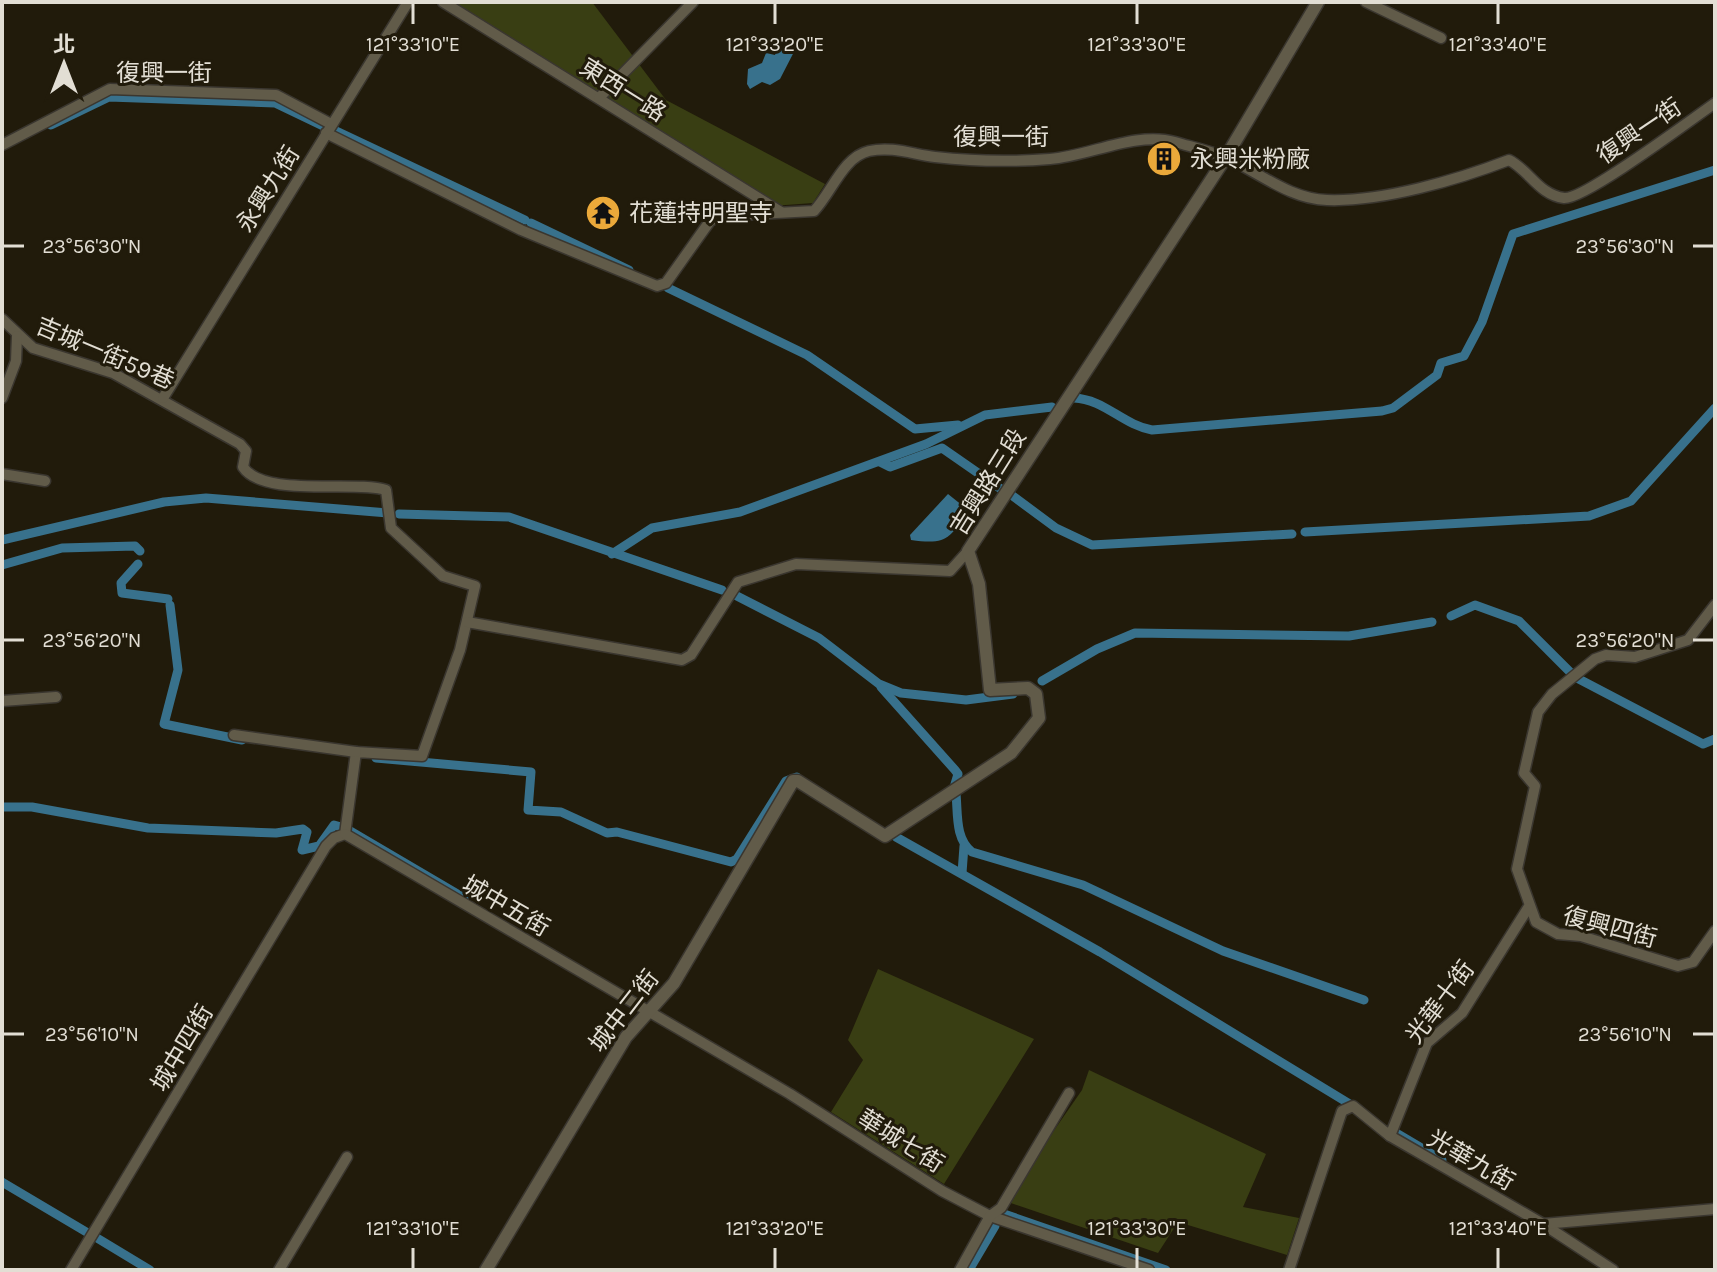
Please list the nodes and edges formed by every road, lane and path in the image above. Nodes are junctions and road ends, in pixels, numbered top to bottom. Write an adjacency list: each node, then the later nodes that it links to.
1 (408, 2): 9 (street, 永興九街)
2 (443, 2): 7 (street, 東西一路)
3 (693, 2): 7 (street)
4 (1318, 2): 11 (street, 吉興路三段)
5 (1366, 2): 6 (street)
6 (1441, 38)
7 (599, 98): 12 (street, 東西一路)
8 (1715, 103): 11 (street, 復興一街)
9 (328, 128): 10 (street, 復興一街); 12 (street, 復興一街); 16 (street, 永興九街)
10 (2, 145)
11 (1226, 157): 12 (street, 復興一街); 19 (street, 吉興路三段)
12 (782, 213)
13 (2, 319): 14 (street, 吉城一街59巷)
14 (17, 336): 15 (street); 16 (street, 吉城一街59巷)
15 (2, 398)
16 (163, 398): 21 (street, 吉城一街59巷)
17 (2, 474): 18 (street)
18 (45, 481)
19 (968, 551): 21 (street); 26 (street, 吉興路三段)
20 (1715, 605): 28 (street)
21 (467, 622): 25 (street, 吉城一街59巷)
22 (56, 697): 23 (street)
23 (2, 701)
24 (234, 735): 25 (street)
25 (356, 752): 27 (street)
26 (798, 781): 30 (street, 城中二街)
27 (345, 834): 30 (street, 城中五街); 37 (street, 城中四街)
28 (1528, 908): 29 (street, 復興四街); 32 (street, 光華十街)
29 (1715, 931)
30 (647, 1012): 35 (street, 華城七街); 39 (street, 城中二街)
31 (1069, 1093): 35 (street)
32 (1390, 1136): 36 (street, 光華九街); 42 (street)
33 (347, 1157): 38 (street)
34 (1715, 1209): 36 (street)
35 (990, 1216): 40 (street); 41 (street, 華城七街)
36 (1543, 1224): 43 (street, 光華九街)
37 (71, 1270)
38 (279, 1270)
39 (486, 1270)
40 (960, 1270)
41 (1149, 1270)
42 (1289, 1270)
43 (1613, 1270)

